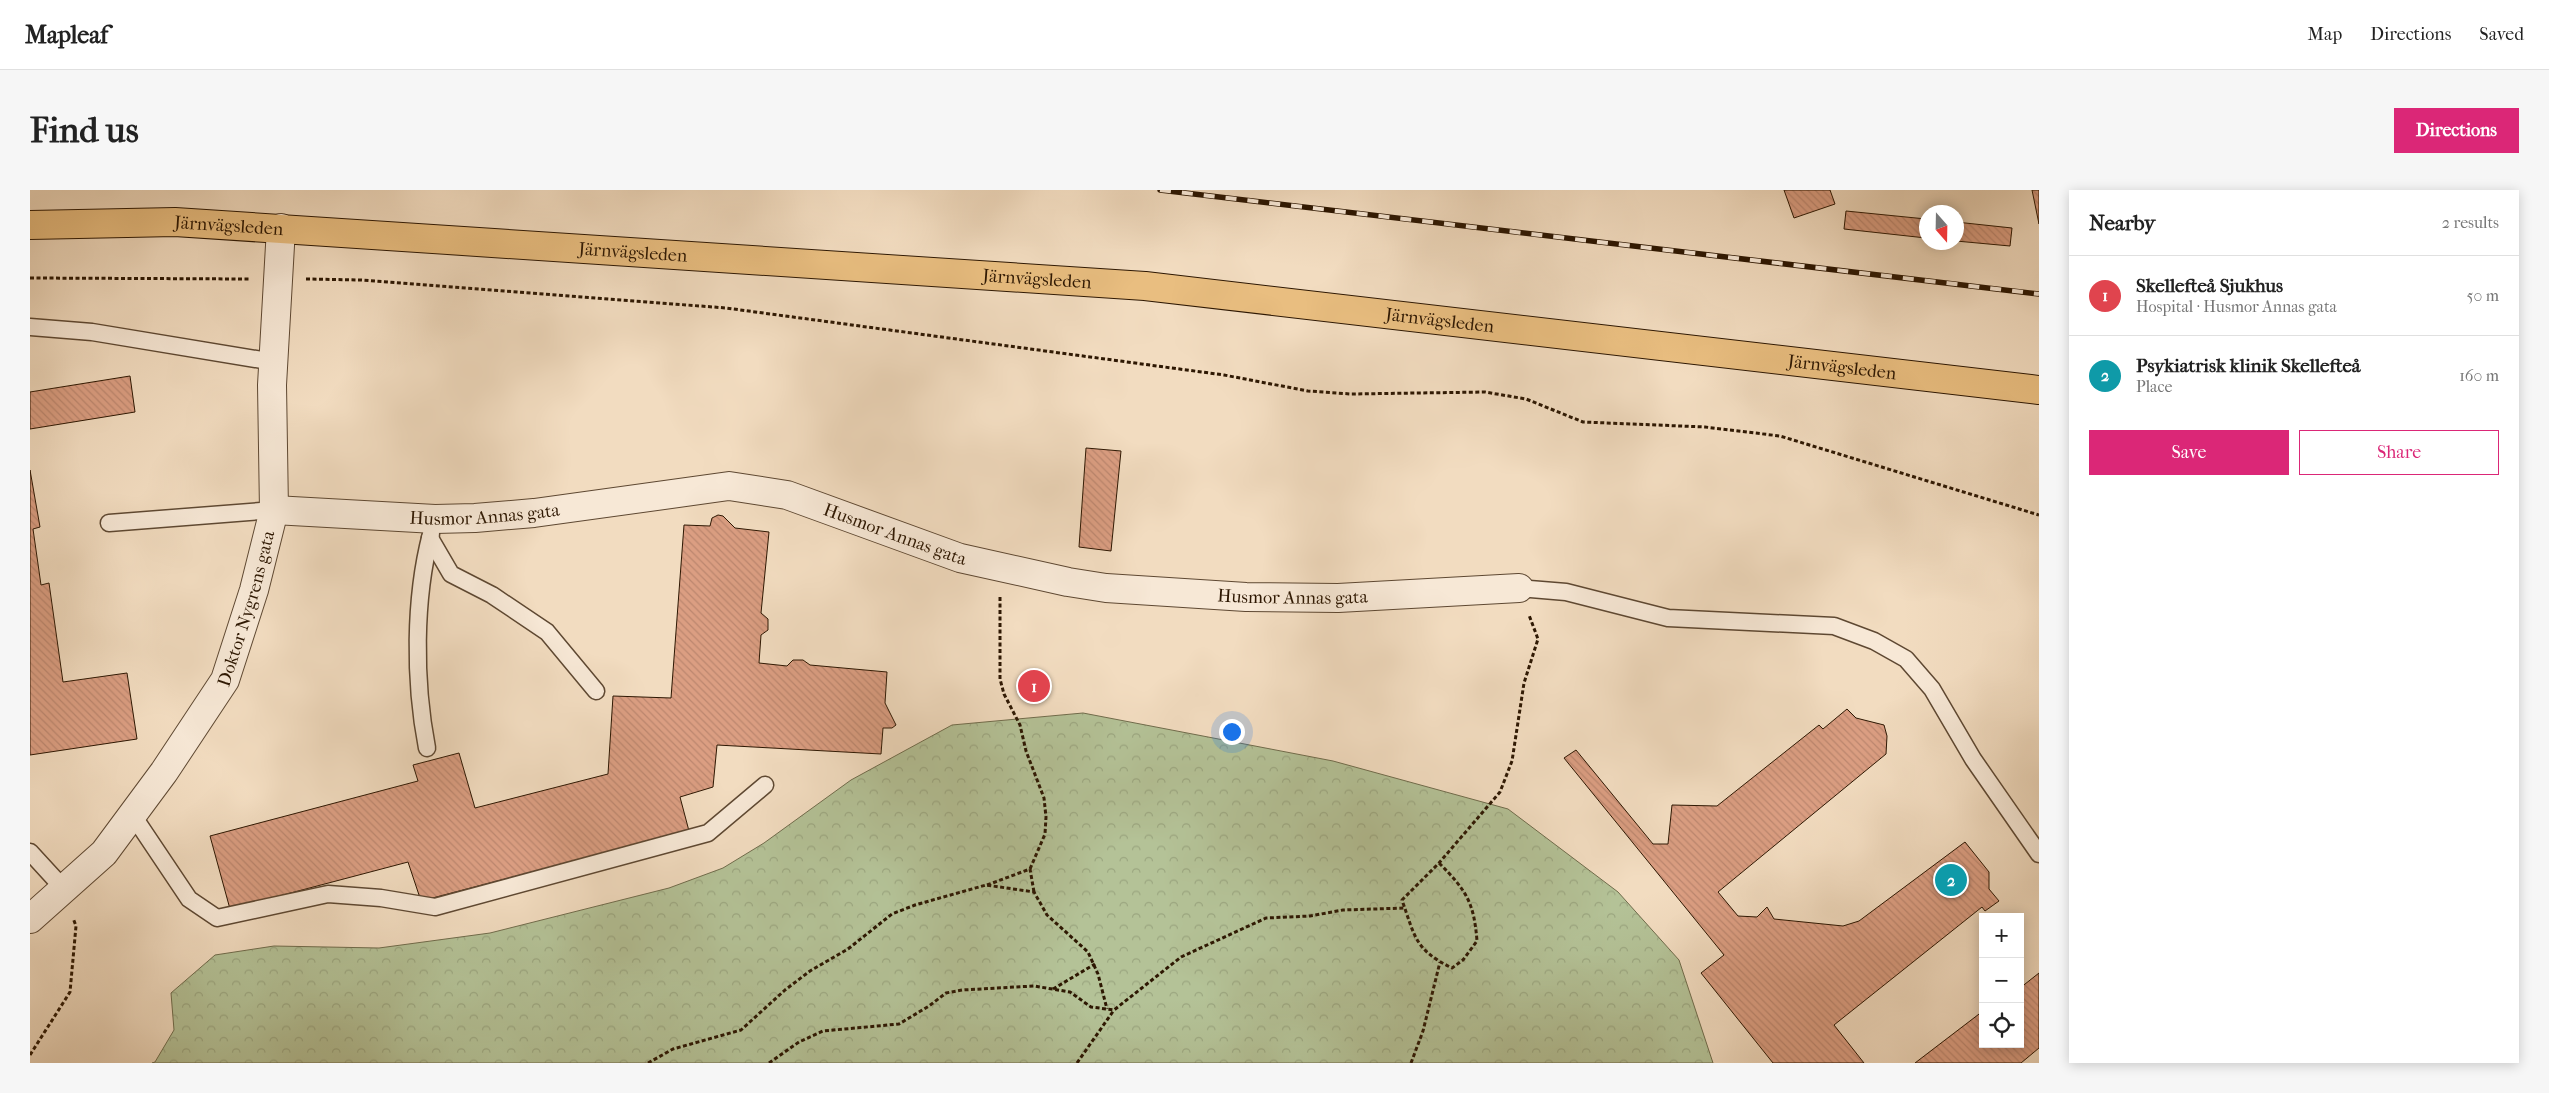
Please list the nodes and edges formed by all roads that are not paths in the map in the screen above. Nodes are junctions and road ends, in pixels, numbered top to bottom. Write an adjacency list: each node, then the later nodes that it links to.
1 (30, 225): 2 (main road, Järnvägsleden)
2 (281, 228): 4 (street, Doktor Nygrens gata); 5 (main road, Järnvägsleden)
3 (30, 327): 4 (lane)
4 (274, 362): 6 (street, Doktor Nygrens gata)
5 (2039, 390)
6 (274, 510): 7 (lane); 8 (street, Husmor Annas gata); 13 (street, Doktor Nygrens gata)
7 (109, 523)
8 (432, 529): 9 (street, Husmor Annas gata); 10 (lane); 11 (lane)
9 (1519, 588): 15 (lane)
10 (596, 691)
11 (427, 748)
12 (765, 785): 13 (lane)
13 (132, 814): 16 (street, Doktor Nygrens gata)
14 (30, 852): 16 (lane)
15 (2039, 854)
16 (64, 889): 17 (street, Doktor Nygrens gata)
17 (30, 919)

